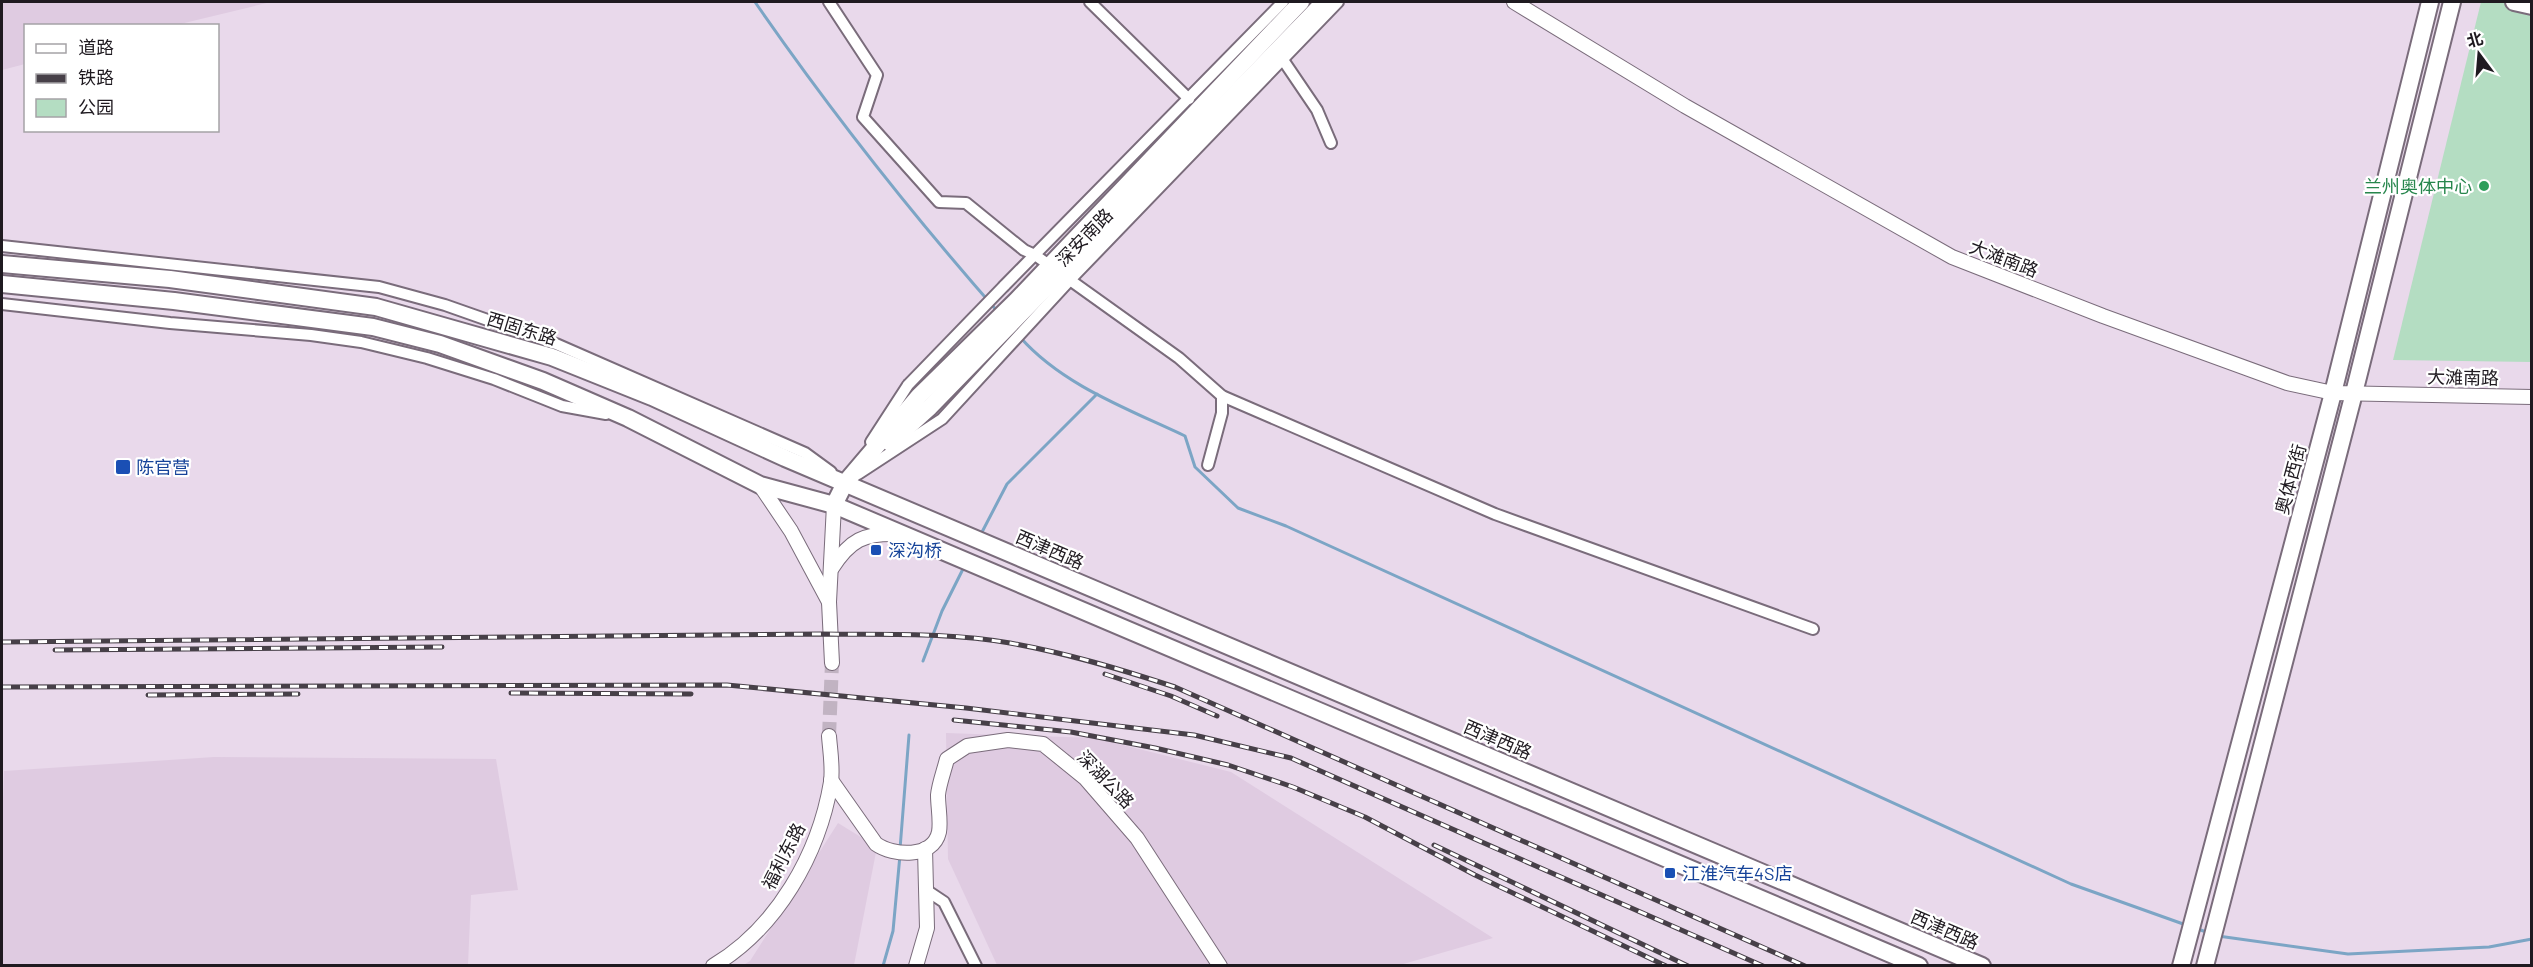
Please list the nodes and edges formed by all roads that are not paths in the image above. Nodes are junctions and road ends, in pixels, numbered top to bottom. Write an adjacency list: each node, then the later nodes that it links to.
1 (830, 2): 16 (street)
2 (1090, 2): 13 (street)
3 (1283, 2): 13 (street, 深安南路)
4 (1301, 2): 18 (main road, 深安南路)
5 (1324, 2): 12 (main road, 深安南路)
6 (1338, 2): 12 (street, 深安南路)
7 (1514, 2): 21 (main road, 大滩南路)
8 (2430, 2): 21 (main road, 奥体西街)
9 (2452, 2): 22 (main road)
10 (2514, 2): 11 (main road)
11 (2532, 6)
12 (1279, 55): 14 (street); 18 (main road, 深安南路)
13 (1189, 99): 16 (street, 深安南路)
14 (1331, 142)
15 (2, 246): 28 (street)
16 (1035, 255): 18 (street); 25 (street, 深安南路, bridge)
17 (2, 264): 28 (main road, 西固东路)
18 (1060, 273): 23 (street); 25 (main road, 深安南路)
19 (2, 284): 26 (main road)
20 (2, 303): 26 (street)
21 (2333, 393): 22 (main road, 大滩南路); 47 (main road, 奥体西街)
22 (2354, 393): 24 (main road, 大滩南路); 48 (main road)
23 (1222, 396): 27 (street); 35 (street)
24 (2532, 397)
25 (925, 402): 28 (main road, 深安南路); 28 (street, 深安南路)
26 (628, 418): 29 (main road)
27 (1208, 465)
28 (845, 483): 30 (main road); 32 (main road, 西固东路)
29 (760, 485): 30 (main road); 34 (main road)
30 (834, 506): 31 (main road); 33 (main road)
31 (897, 534): 33 (main road); 45 (main road)
32 (998, 548): 46 (main road, 西津西路)
33 (832, 567): 34 (main road)
34 (829, 602): 36 (main road)
35 (1813, 629)
36 (832, 663)
37 (829, 736): 38 (main road, 福利东路)
38 (831, 780): 39 (main road); 41 (main road, 福利东路)
39 (925, 849): 40 (main road); 44 (main road, 深湖公路)
40 (926, 890): 42 (main road); 43 (street)
41 (713, 966)
42 (916, 966)
43 (976, 966)
44 (1220, 966)
45 (1919, 966)
46 (1982, 966)
47 (2181, 966)
48 (2205, 966)

